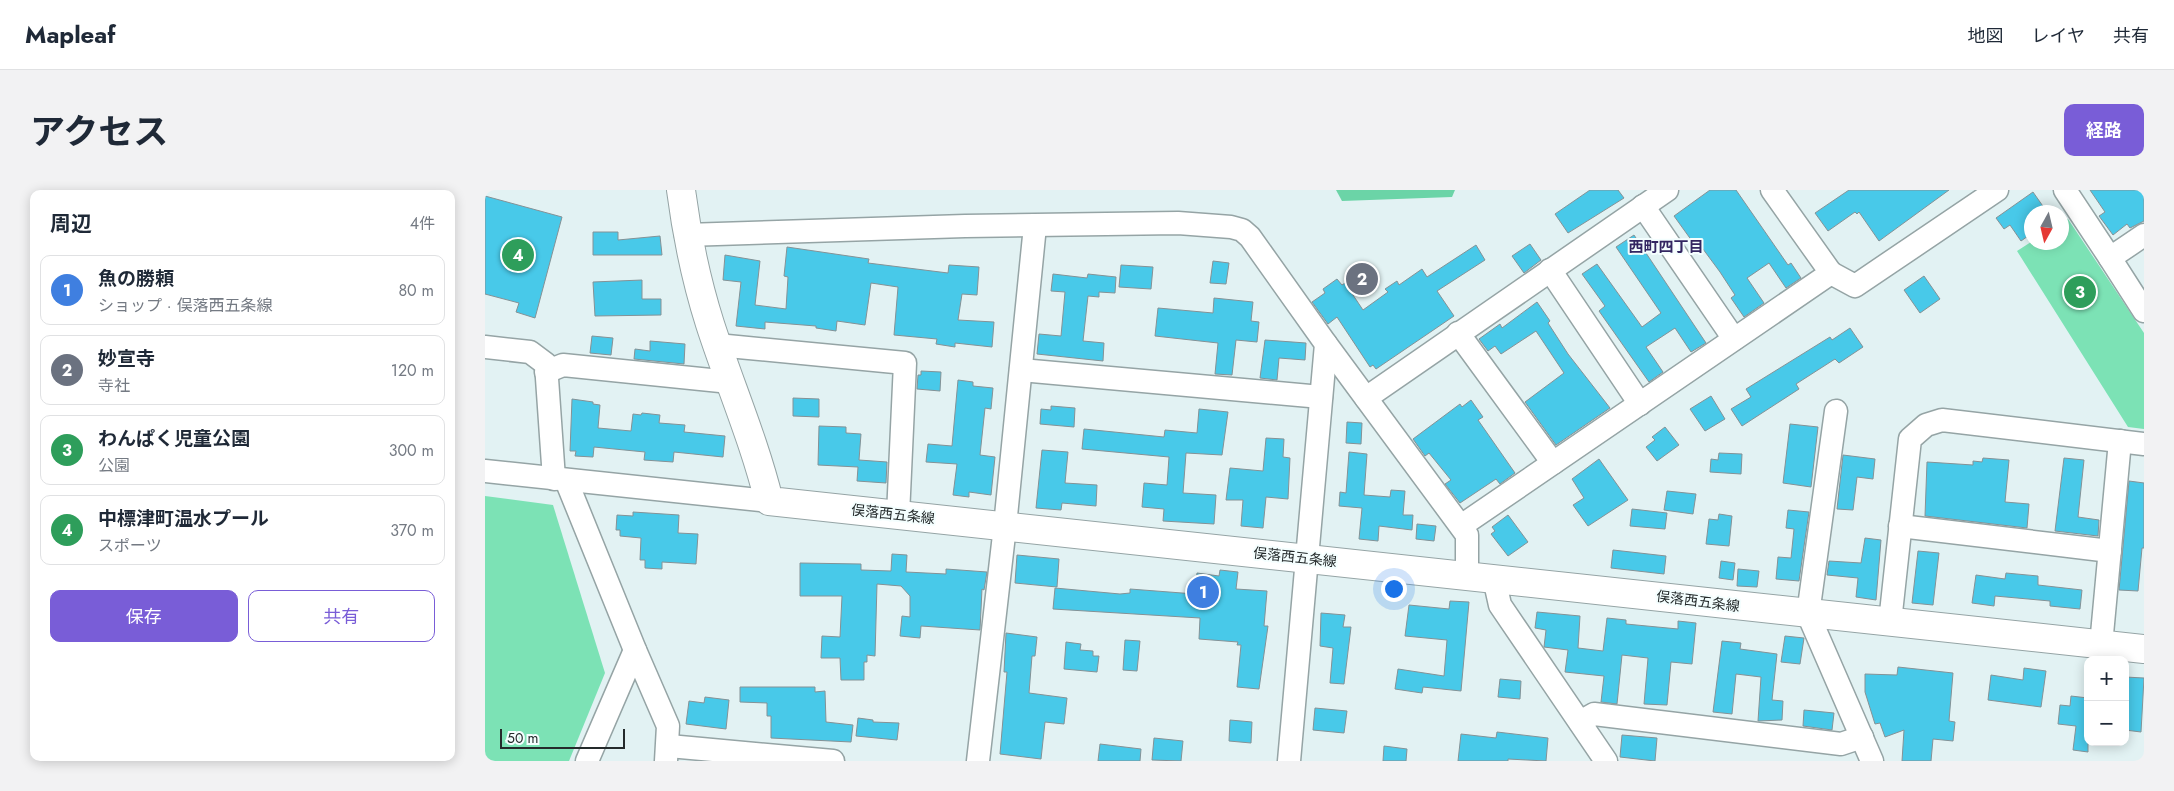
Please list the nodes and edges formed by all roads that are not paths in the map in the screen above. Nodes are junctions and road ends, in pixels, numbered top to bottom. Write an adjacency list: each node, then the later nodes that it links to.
1 (681, 190): 8 (main road)
2 (1667, 190): 6 (street)
3 (1997, 190): 12 (street)
4 (2065, 190): 10 (street)
5 (1782, 193): 12 (street)
6 (1643, 206): 11 (street); 15 (street)
7 (1035, 226): 8 (street); 16 (street); 19 (street)
8 (687, 235): 17 (main road)
9 (2144, 235): 10 (street)
10 (2110, 258): 13 (street)
11 (1550, 270): 14 (street); 24 (street)
12 (1831, 273): 15 (street)
13 (2144, 311)
14 (1458, 333): 23 (street); 28 (street)
15 (1734, 339): 24 (street)
16 (1326, 344): 22 (street); 23 (street)
17 (717, 345): 21 (main road); 32 (street)
18 (485, 347): 20 (street)
19 (1021, 370): 22 (street); 33 (street)
20 (546, 372): 21 (street); 30 (street)
21 (730, 382): 31 (main road)
22 (1321, 397): 37 (street)
23 (1366, 398): 34 (street)
24 (1639, 404): 28 (street)
25 (1836, 411): 40 (street)
26 (2120, 441): 27 (street); 35 (street); 36 (street)
27 (2144, 444)
28 (1553, 464): 34 (street)
29 (485, 471): 30 (street)
30 (560, 480): 31 (street); 44 (street)
31 (769, 501): 32 (main road, 俣落西五条線)
32 (898, 515): 33 (main road, 俣落西五条線)
33 (1005, 526): 37 (main road, 俣落西五条線); 50 (street)
34 (1461, 526): 38 (street)
35 (1900, 526): 36 (street); 41 (street)
36 (2110, 551): 42 (street)
37 (1307, 559): 38 (main road, 俣落西五条線); 51 (street)
38 (1467, 575): 39 (main road, 俣落西五条線)
39 (1493, 578): 40 (main road, 俣落西五条線); 45 (street)
40 (1808, 614): 41 (main road, 俣落西五条線); 46 (street)
41 (1890, 622): 42 (main road, 俣落西五条線)
42 (2101, 645): 43 (main road, 俣落西五条線)
43 (2144, 649)
44 (635, 650): 47 (street); 49 (street)
45 (1580, 722): 46 (street); 52 (street)
46 (1862, 737): 53 (street)
47 (668, 754): 48 (street)
48 (822, 760)
49 (587, 761)
50 (978, 761)
51 (1289, 761)
52 (1606, 761)
53 (1872, 761)

